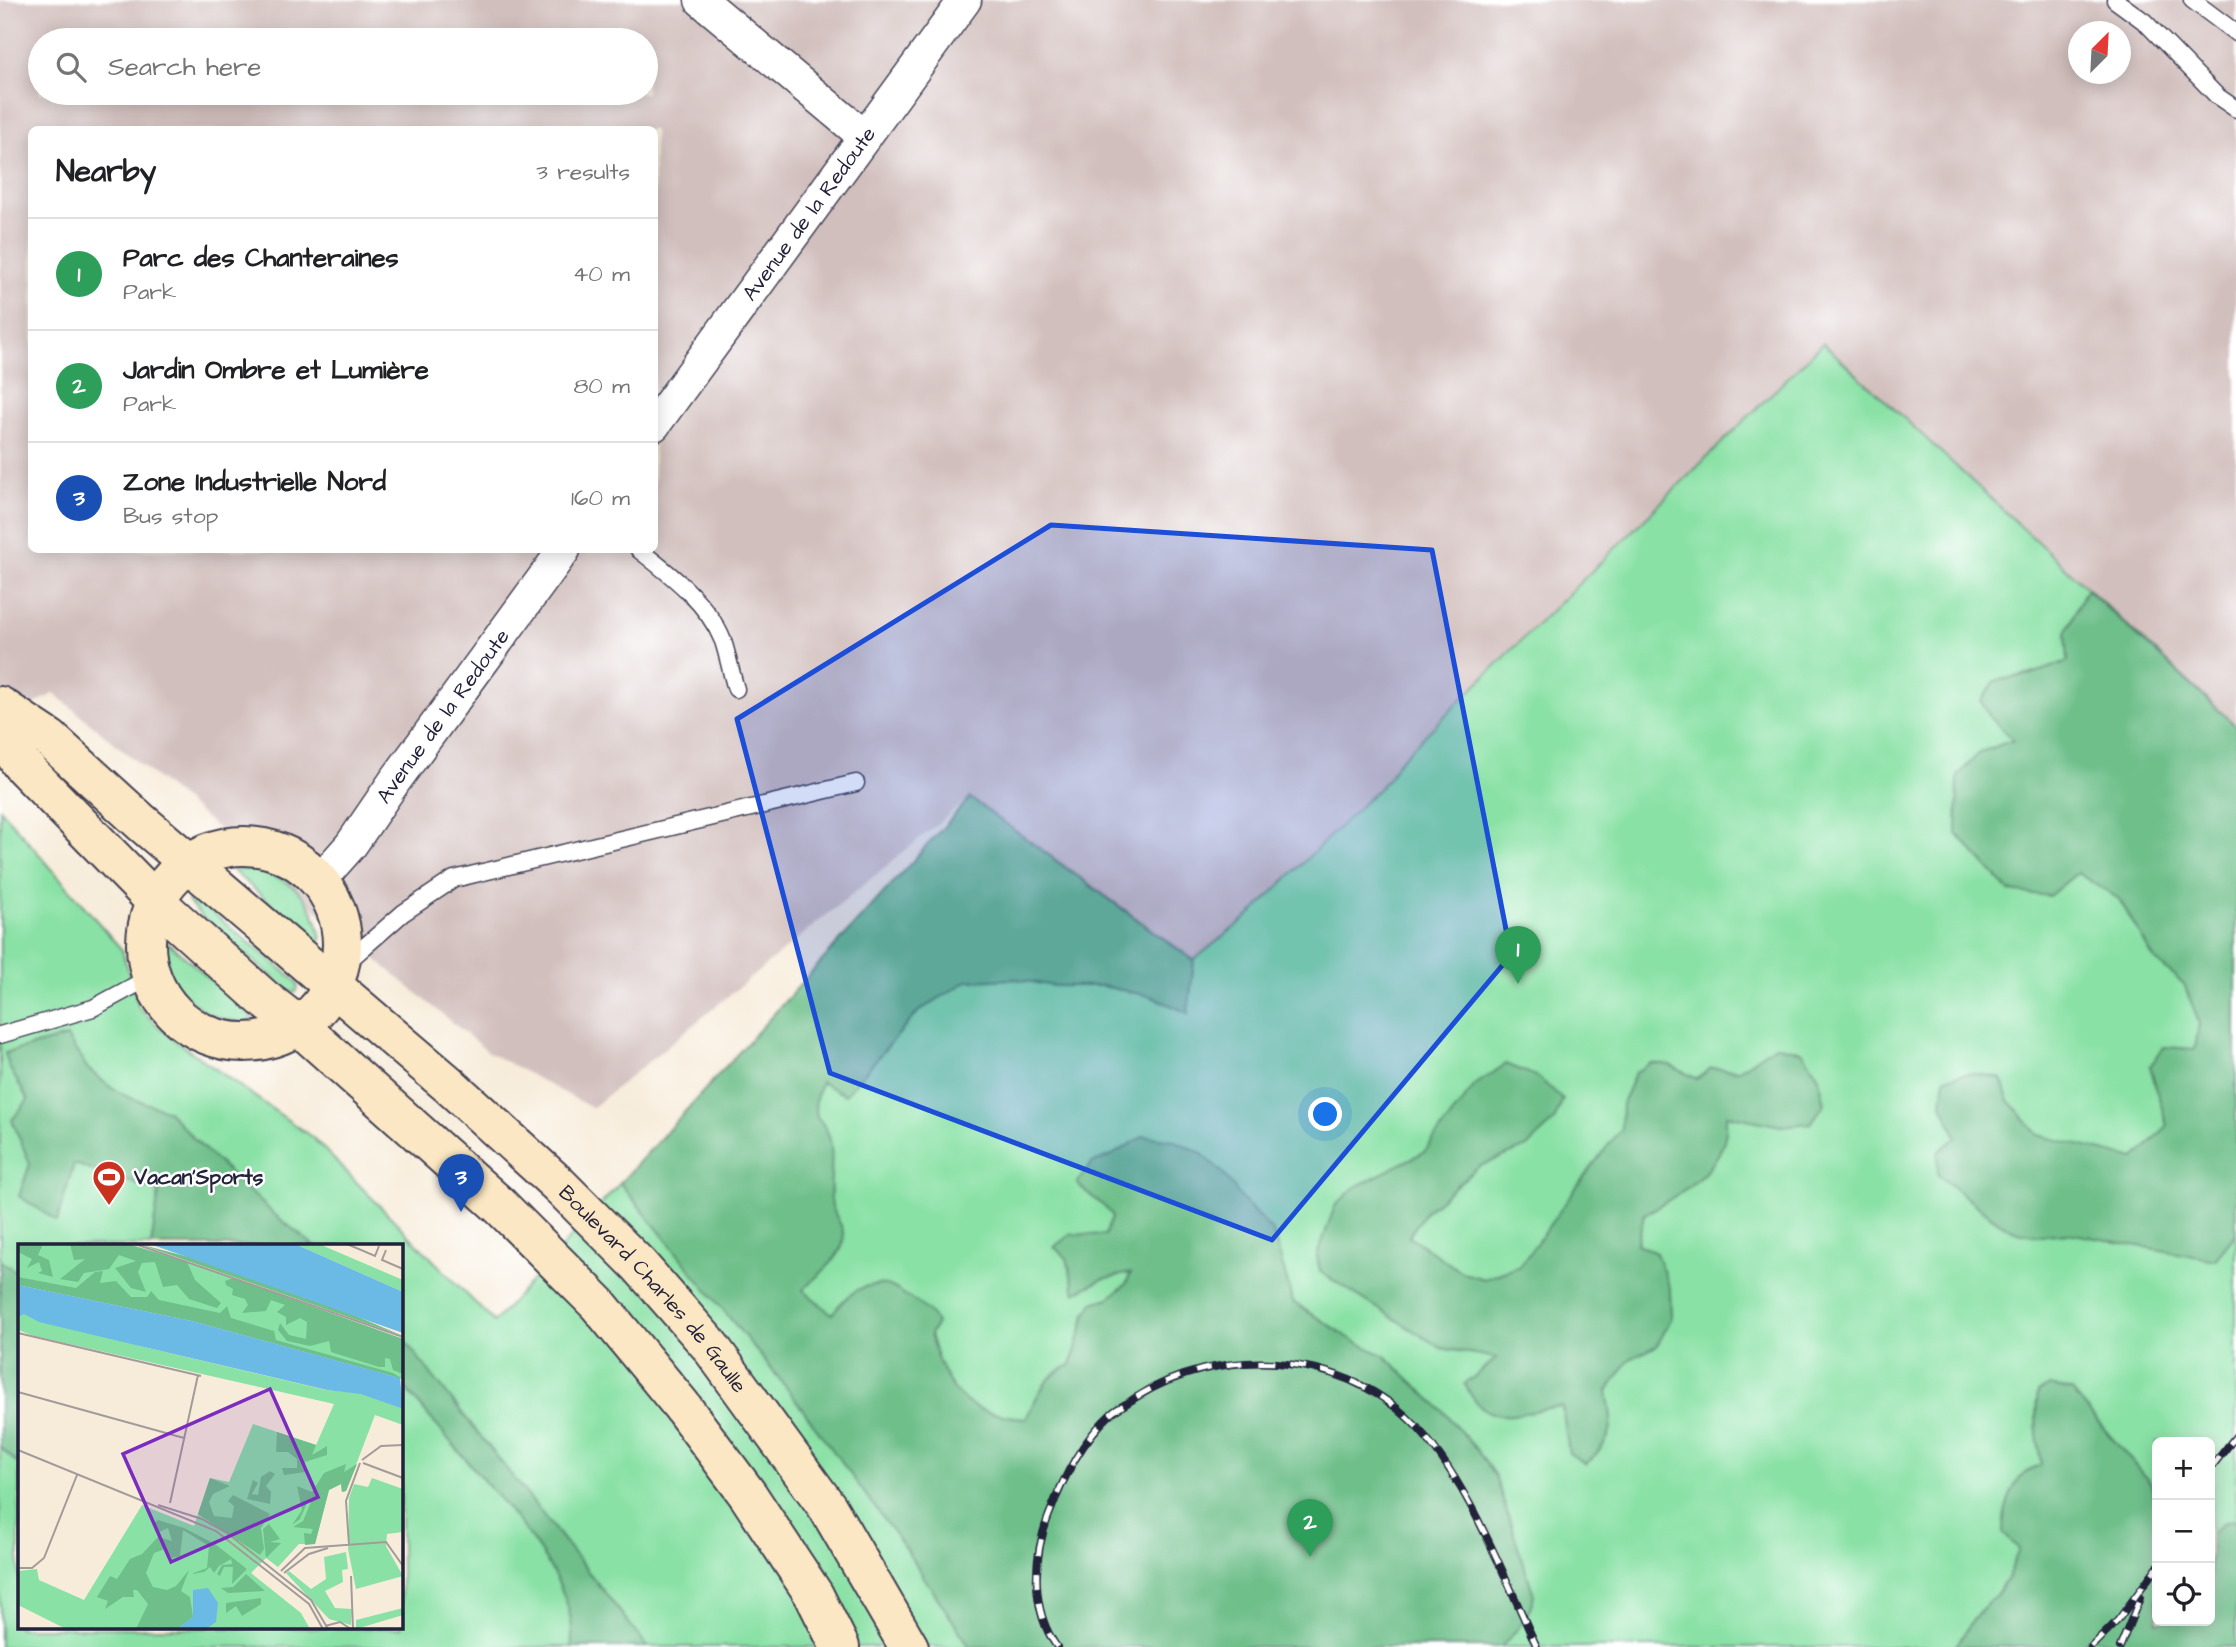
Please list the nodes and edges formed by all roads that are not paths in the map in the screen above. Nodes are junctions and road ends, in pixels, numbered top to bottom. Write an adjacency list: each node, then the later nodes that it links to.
1 (701, 0): 7 (street)
2 (965, 0): 7 (street, Avenue de la Redoute)
3 (2115, 0): 6 (lane)
4 (2193, 0): 5 (lane)
5 (2236, 33)
6 (2236, 109)
7 (865, 137): 8 (street, Avenue de la Redoute)
8 (658, 420)
9 (562, 553): 16 (street, Avenue de la Redoute)
10 (643, 553): 11 (lane)
11 (736, 689)
12 (0, 706): 15 (main road, Boulevard Charles de Gaulle)
13 (0, 731): 17 (main road)
14 (856, 782): 19 (lane)
15 (188, 863): 16 (main road); 17 (main road); 19 (main road, Boulevard Charles de Gaulle)
16 (320, 880): 19 (main road)
17 (155, 901): 18 (main road); 20 (main road)
18 (152, 976): 20 (main road); 21 (lane)
19 (337, 977): 20 (main road); 23 (main road, Boulevard Charles de Gaulle)
20 (299, 1026): 22 (main road)
21 (0, 1035)
22 (840, 1647)
23 (909, 1647)

